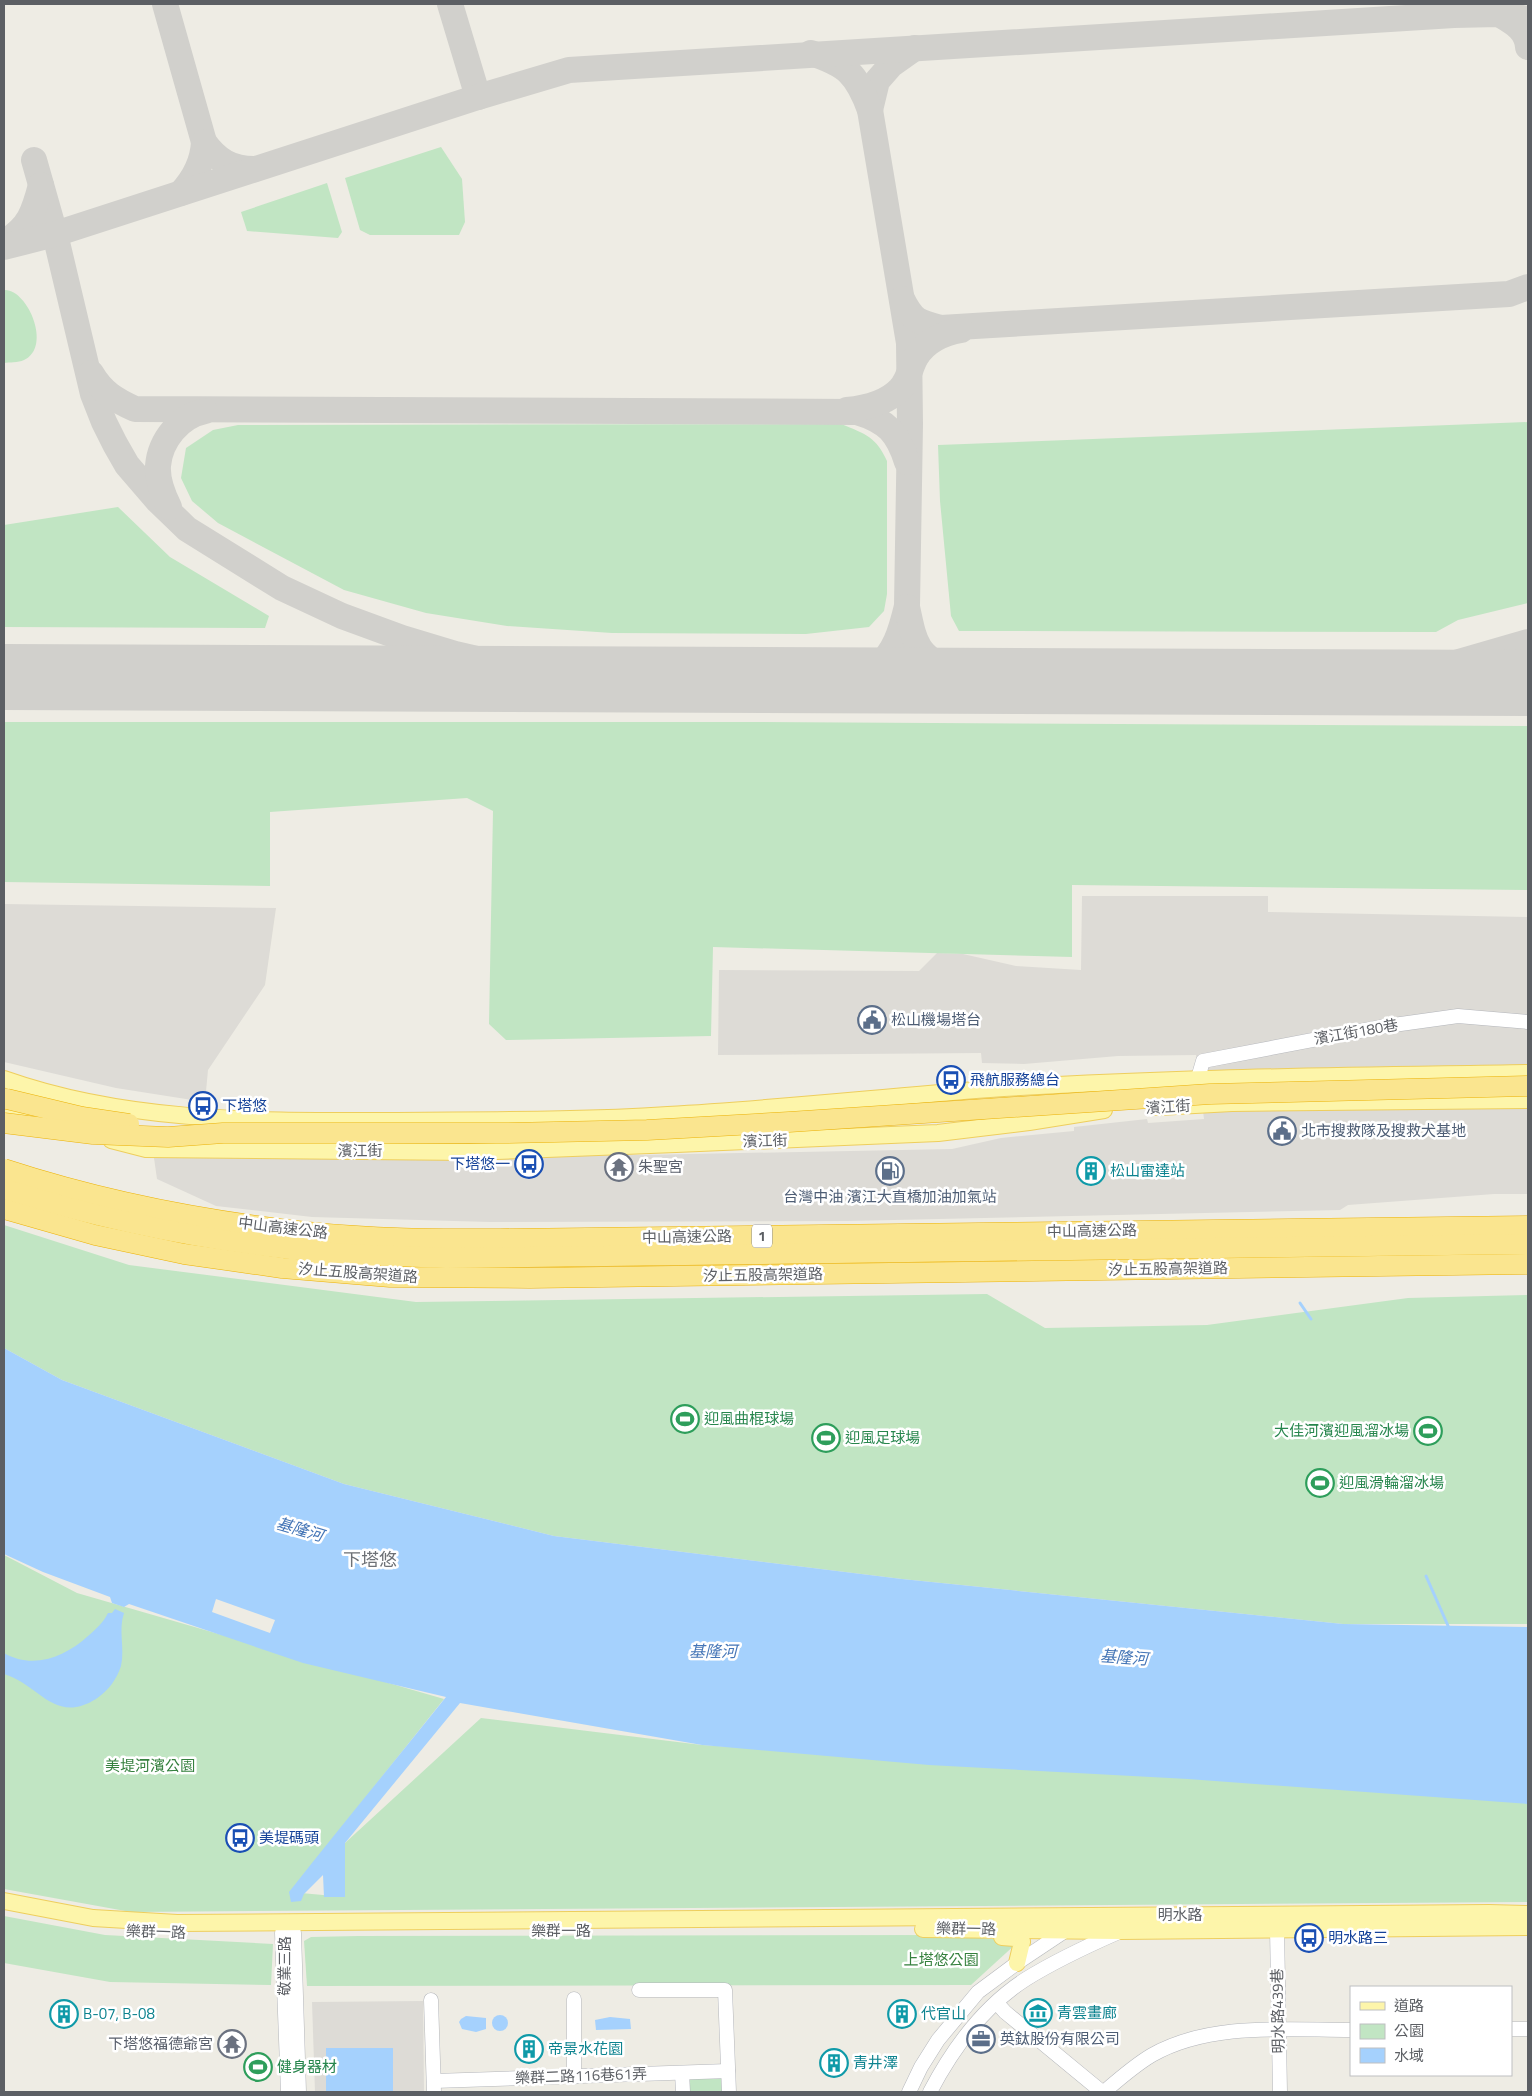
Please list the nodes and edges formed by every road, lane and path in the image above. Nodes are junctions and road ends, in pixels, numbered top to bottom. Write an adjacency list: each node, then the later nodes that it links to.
1 (1528, 1022): 3 (street, 濱江街180巷)
2 (1528, 1073): 3 (main road, 濱江街)
3 (1198, 1078): 7 (main road, 濱江街)
4 (4, 1079): 6 (main road, 濱江街)
5 (1528, 1086): 13 (highway, bridge)
6 (32, 1089): 7 (main road, 濱江街); 10 (main road)
7 (989, 1090): 12 (main road)
8 (1528, 1100): 12 (main road, 濱江街)
9 (5, 1106): 10 (main road, 濱江街); 13 (highway, bridge)
10 (24, 1117): 12 (main road, 濱江街)
11 (4, 1124): 13 (highway, bridge)
12 (991, 1128)
13 (223, 1133)
14 (4, 1170): 17 (highway, 中山高速公路 / 1, bridge)
15 (4, 1189): 18 (highway, 中山高速公路 / 1, bridge)
16 (4, 1209): 19 (highway, 汐止五股高架道路, bridge)
17 (1528, 1226)
18 (1528, 1244)
19 (1528, 1264)
20 (4, 1902): 29 (main road, 樂群一路)
21 (1528, 1908): 23 (main road)
22 (4, 1913): 29 (main road, 樂群一路)
23 (1489, 1913): 24 (main road, 明水路); 25 (main road, 明水路)
24 (1528, 1914)
25 (1092, 1916): 29 (main road, 樂群一路); 30 (street, 明水路)
26 (1528, 1927): 28 (main road, 明水路)
27 (945, 1929): 29 (main road, 樂群一路); 30 (main road, 樂群一路); 32 (main road)
28 (1277, 1929): 31 (main road, 明水路); 39 (street, 明水路439巷)
29 (288, 1930): 45 (street, 敬業三路); 46 (street, 敬業三路)
30 (1064, 1931): 31 (main road, 樂群一路); 32 (street, 明水路)
31 (1120, 1931): 36 (street, 明水路)
32 (1017, 1963): 49 (street, 明水路)
33 (639, 1990): 41 (street)
34 (574, 1999): 43 (street)
35 (431, 2000): 44 (street)
36 (997, 2003): 50 (street, 明水路); 51 (street)
37 (1512, 2029): 38 (street)
38 (1528, 2029)
39 (1279, 2030): 40 (street); 51 (street); 52 (street, 明水路439巷)
40 (1350, 2030)
41 (728, 2071): 42 (street, 樂群二路116巷61弄); 48 (street)
42 (682, 2073): 43 (street, 樂群二路116巷61弄); 47 (street)
43 (574, 2077): 44 (street, 樂群二路116巷61弄)
44 (434, 2087)
45 (288, 2092)
46 (299, 2092)
47 (683, 2092)
48 (729, 2092)
49 (909, 2092)
50 (930, 2092)
51 (1103, 2092)
52 (1280, 2092)

